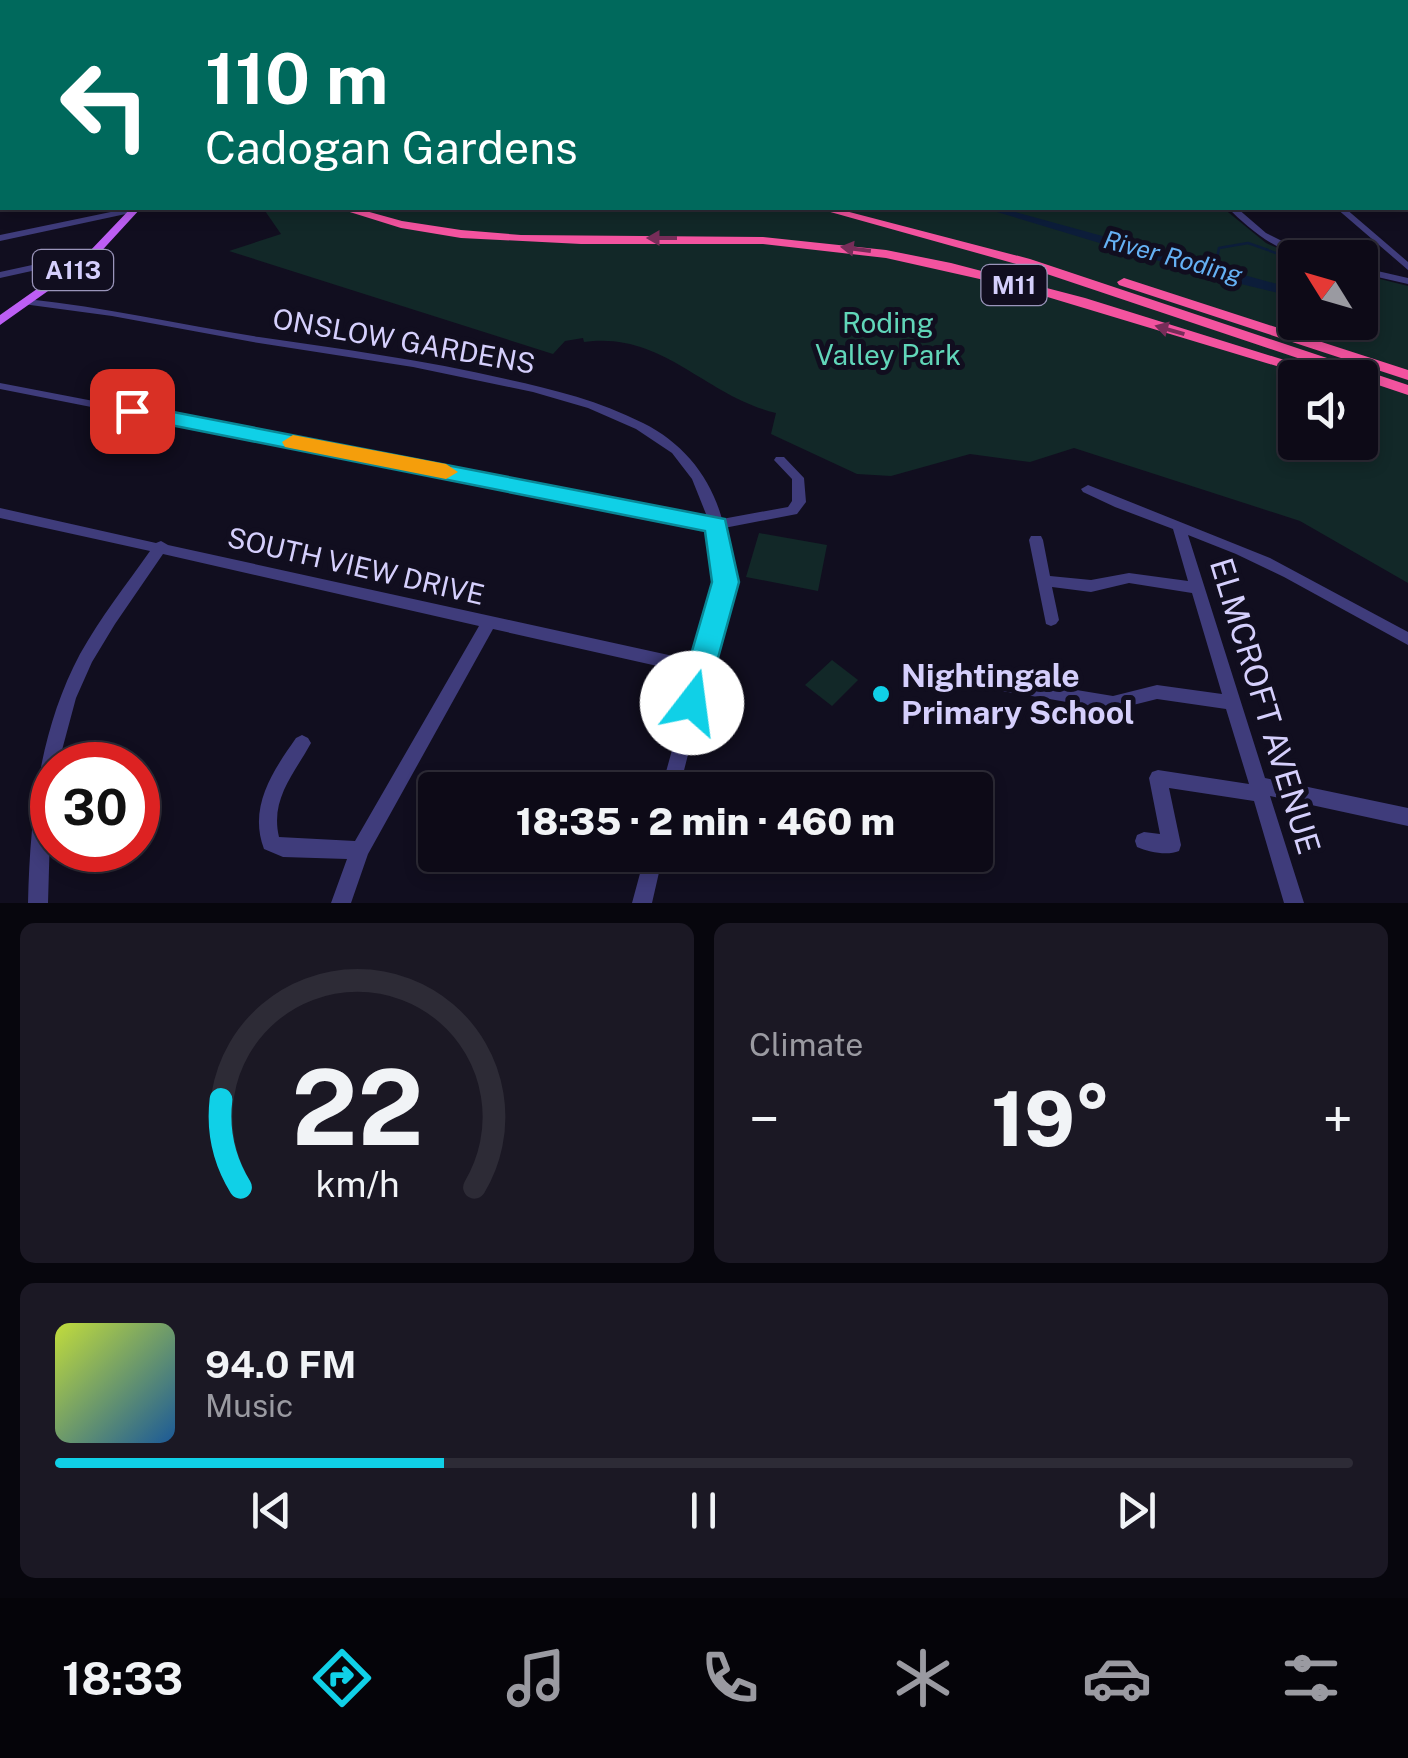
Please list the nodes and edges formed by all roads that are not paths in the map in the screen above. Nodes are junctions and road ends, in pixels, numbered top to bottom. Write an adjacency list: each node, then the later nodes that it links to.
1 (127, 210): 8 (street)
2 (134, 210): 10 (main road, A113)
3 (350, 210): 17 (highway, M11, one-way to 3)
4 (830, 210): 17 (highway)
5 (872, 210): 17 (highway)
6 (1234, 210): 9 (street)
7 (1342, 210): 11 (street)
8 (0, 238)
9 (1278, 241)
10 (92, 256): 13 (street); 15 (main road, A113)
11 (1408, 268)
12 (1378, 274): 14 (street)
13 (0, 275)
14 (1408, 281)
15 (27, 302): 16 (main road, A113); 30 (street, ONSLOW GARDENS)
16 (0, 320)
17 (1271, 346): 18 (highway, M11); 19 (highway)
18 (1318, 360)
19 (1318, 360)
20 (1378, 371): 21 (highway)
21 (1408, 376)
22 (1378, 380): 25 (highway)
23 (0, 386): 30 (street)
24 (1378, 390): 26 (highway)
25 (1408, 390)
26 (1408, 398)
27 (780, 460): 30 (street)
28 (1088, 489): 31 (street)
29 (7, 514): 32 (street); 34 (street, SOUTH VIEW DRIVE)
30 (716, 525): 40 (street, ONSLOW GARDENS)
31 (1179, 526): 36 (street, ELMCROFT AVENUE); 39 (street)
32 (0, 529)
33 (1036, 540): 35 (street)
34 (161, 546): 38 (street, SOUTH VIEW DRIVE); 50 (street)
35 (1045, 581): 36 (street); 37 (street)
36 (1198, 588): 42 (street, ELMCROFT AVENUE)
37 (1050, 620)
38 (488, 622): 40 (street, SOUTH VIEW DRIVE); 48 (street)
39 (1408, 639)
40 (701, 668): 44 (street, ONSLOW GARDENS)
41 (990, 683): 42 (street)
42 (1234, 702): 45 (street, ELMCROFT AVENUE)
43 (302, 743): 48 (street)
44 (675, 772)
45 (1260, 790): 46 (street); 47 (street); 53 (street, ELMCROFT AVENUE)
46 (1408, 817)
47 (1144, 840)
48 (360, 850): 51 (street)
49 (650, 872): 52 (street)
50 (38, 903)
51 (341, 903)
52 (642, 903)
53 (1294, 903)

